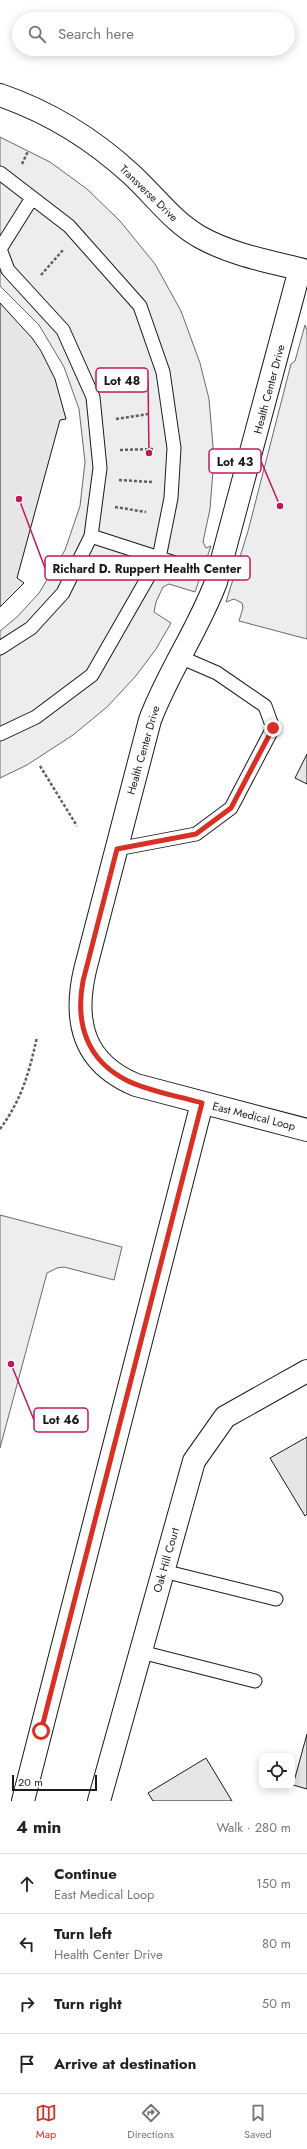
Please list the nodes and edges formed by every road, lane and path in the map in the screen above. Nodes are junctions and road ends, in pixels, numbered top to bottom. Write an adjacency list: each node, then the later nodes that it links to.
1 (0, 94): 5 (street, Transverse Drive)
2 (0, 173): 3 (lane)
3 (32, 198): 17 (lane); 18 (lane)
4 (68, 245): 6 (path)
5 (304, 270): 19 (street, Health Center Drive)
6 (38, 278)
7 (150, 376): 8 (path)
8 (107, 389)
9 (151, 413): 10 (path)
10 (115, 420)
11 (154, 448): 12 (path)
12 (118, 450)
13 (117, 479): 14 (path)
14 (154, 482)
15 (114, 507): 16 (path)
16 (150, 512)
17 (91, 536): 18 (lane); 20 (lane)
18 (159, 558): 19 (lane); 22 (lane)
19 (218, 577): 21 (street, Health Center Drive)
20 (0, 648)
21 (180, 657): 25 (street, Health Center Drive); 25 (lane)
22 (0, 734)
23 (40, 766): 24 (path)
24 (77, 826)
25 (117, 849): 27 (street, Health Center Drive)
26 (37, 1037): 28 (path)
27 (202, 1103): 29 (street, East Medical Loop); 35 (street, East Medical Loop)
28 (0, 1129)
29 (307, 1130)
30 (307, 1371): 31 (street, Oak Hill Court)
31 (163, 1571): 32 (lane); 33 (street, Oak Hill Court)
32 (276, 1599)
33 (141, 1652): 34 (lane); 36 (street, Oak Hill Court)
34 (255, 1681)
35 (23, 1801)
36 (99, 1801)

